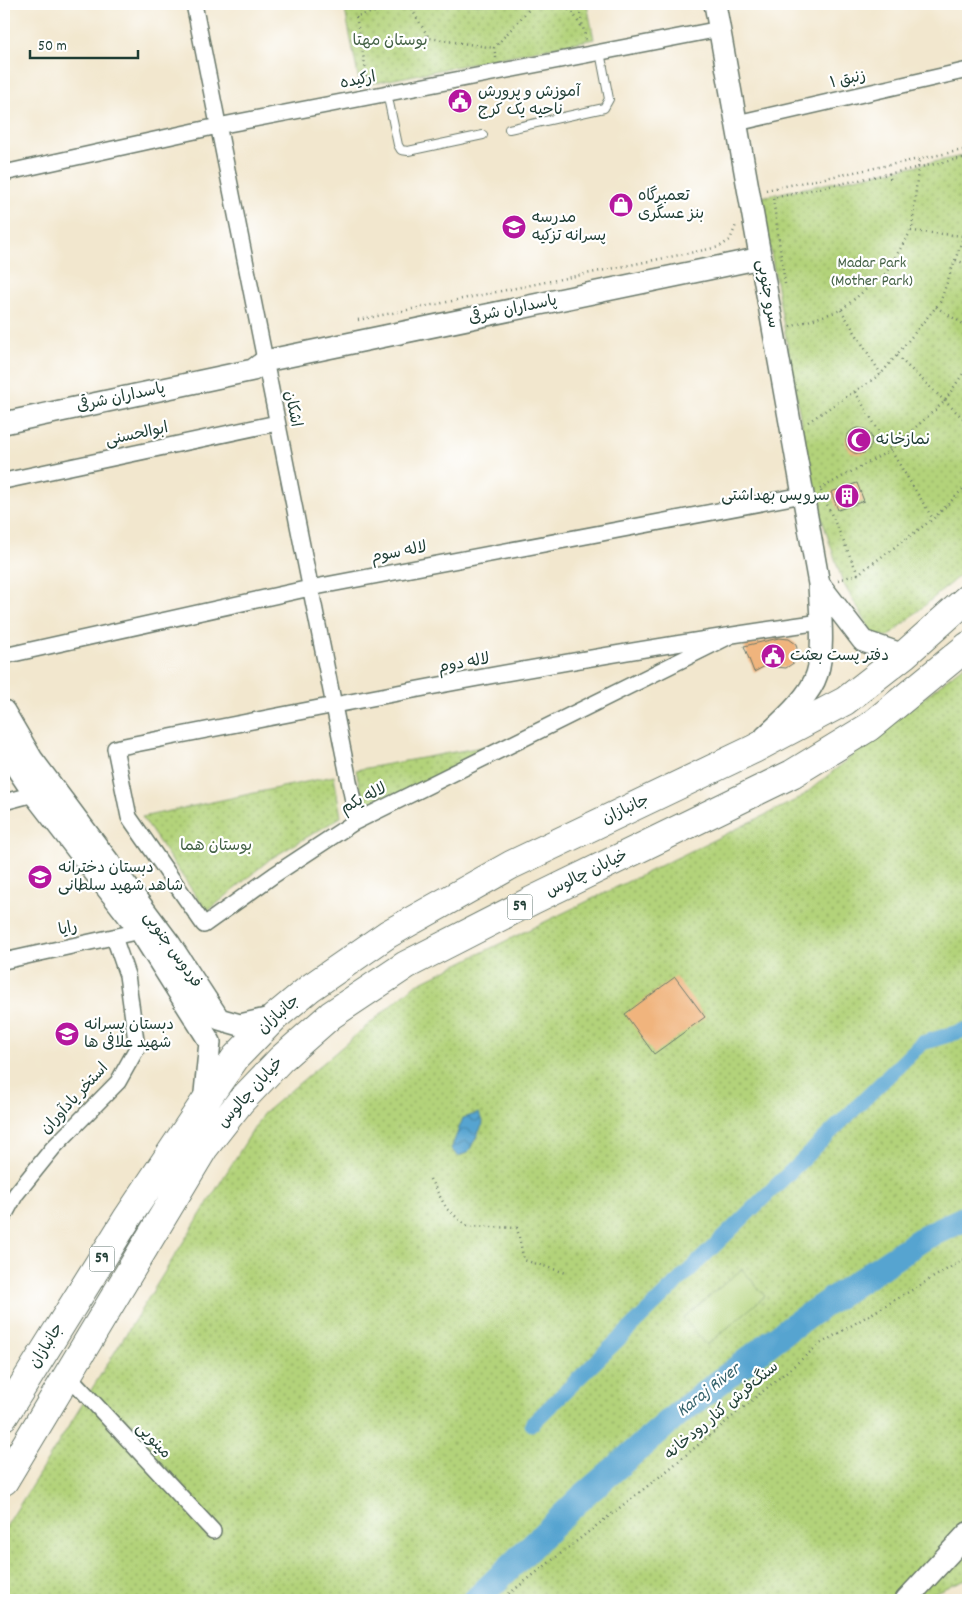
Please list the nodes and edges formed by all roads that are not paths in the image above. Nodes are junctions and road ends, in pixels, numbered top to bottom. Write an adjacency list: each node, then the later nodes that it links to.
1 (194, 4): 8 (street, اشکان)
2 (715, 4): 3 (street, سرو جنوبی)
3 (720, 29): 4 (street, ارکیده); 7 (street, سرو جنوبی)
4 (594, 53): 6 (street, ارکیده); 9 (lane)
5 (968, 70): 7 (street, زنبق ۱)
6 (387, 93): 8 (street, ارکیده); 10 (lane)
7 (737, 124): 12 (street, سرو جنوبی)
8 (218, 126): 11 (street, ارکیده); 13 (street, اشکان)
9 (509, 129)
10 (483, 135)
11 (4, 173)
12 (761, 258): 13 (street, پاسداران شرقی); 18 (street, سرو جنوبی)
13 (265, 361): 14 (street, پاسداران شرقی); 15 (street, اشکان); 16 (street, پاسداران شرقی)
14 (4, 409)
15 (277, 423): 17 (street, ابوالحسنی); 20 (street, اشکان)
16 (4, 424)
17 (4, 481)
18 (812, 492): 19 (street, سرو جنوبی); 20 (street, لاله سوم)
19 (819, 584): 22 (street, سرو جنوبی); 25 (street)
20 (310, 588): 26 (street, لاله سوم); 27 (street, اشکان)
21 (968, 598): 25 (highway, 59)
22 (821, 622): 23 (street, لاله دوم); 31 (street, سرو جنوبی)
23 (732, 635): 27 (street, لاله دوم); 34 (street, لاله یکم)
24 (968, 646): 36 (highway, خیابان چالوس / 59)
25 (904, 655): 31 (highway, 59)
26 (4, 656)
27 (334, 705): 29 (street, لاله دوم); 34 (street, اشکان)
28 (4, 711): 40 (street, فردوس جنوبی)
29 (115, 748): 34 (street, لاله یکم)
30 (4, 749): 32 (street, فردوس جنوبی)
31 (754, 749): 35 (highway, جانبازان / 59)
32 (34, 794): 33 (street); 37 (street, فردوس جنوبی)
33 (4, 802)
34 (357, 821)
35 (511, 865): 36 (highway); 40 (highway, جانبازان / 59)
36 (533, 900): 43 (highway, خیابان چالوس / 59)
37 (140, 931): 38 (street, رایا); 41 (street, فردوس جنوبی)
38 (114, 937): 39 (street, رایا); 42 (street, استخر یادآوران)
39 (4, 961)
40 (275, 1017): 41 (highway, جانبازان / 59)
41 (204, 1103): 44 (highway, جانبازان / 59)
42 (4, 1216)
43 (142, 1250): 45 (highway, جانبازان / 59)
44 (35, 1365): 46 (lane); 47 (highway, جانبازان / 59)
45 (68, 1375): 48 (highway, جانبازان / 59); 49 (street, مینویی)
46 (13, 1382)
47 (4, 1416)
48 (4, 1481)
49 (213, 1531)
50 (968, 1534): 51 (street)
51 (906, 1600)

